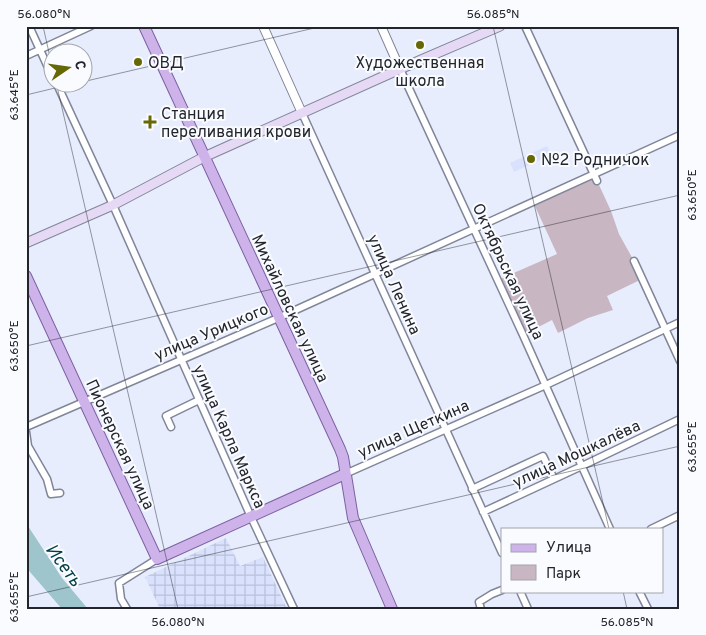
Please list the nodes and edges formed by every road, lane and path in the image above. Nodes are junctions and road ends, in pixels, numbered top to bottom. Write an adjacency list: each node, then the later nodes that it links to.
1 (29, 26): 8 (street)
2 (91, 26): 8 (street)
3 (144, 26): 15 (main road, Михайловская улица)
4 (263, 26): 13 (street, улица Ленина)
5 (381, 26): 11 (street, Октябрьская улица)
6 (500, 26): 11 (main road)
7 (525, 26): 16 (street)
8 (40, 50): 9 (street); 10 (street)
9 (42, 54)
10 (26, 56)
11 (400, 69): 13 (main road); 18 (street, Октябрьская улица)
12 (61, 92): 17 (street, улица Карла Маркса)
13 (302, 113): 15 (main road); 21 (street, улица Ленина)
14 (680, 135): 16 (street, улица Урицкого)
15 (204, 157): 17 (main road); 23 (main road, Михайловская улица)
16 (596, 178): 18 (street, улица Урицкого)
17 (113, 205): 19 (main road); 26 (street, улица Карла Маркса)
18 (474, 229): 21 (street, улица Урицкого); 28 (street, Октябрьская улица)
19 (26, 243)
20 (634, 261): 25 (street)
21 (375, 274): 23 (street, улица Урицкого); 34 (street, улица Ленина)
22 (26, 276): 30 (main road, Пионерская улица)
23 (278, 318): 26 (street, улица Урицкого); 37 (main road, Михайловская улица)
24 (680, 322): 25 (street, улица Щеткина)
25 (665, 328): 27 (street); 28 (street, улица Щеткина)
26 (182, 359): 29 (street, улица Карла Маркса); 30 (street, улица Урицкого)
27 (680, 361)
28 (546, 386): 34 (street, улица Щеткина); 36 (street, Октябрьская улица)
29 (200, 400): 33 (street); 43 (street, улица Карла Маркса)
30 (84, 402): 32 (street, улица Урицкого); 47 (main road, Пионерская улица)
31 (680, 419): 36 (street, улица Мошкалёва)
32 (26, 427)
33 (171, 427)
34 (446, 431): 37 (street, улица Щеткина); 39 (street, улица Ленина)
35 (26, 432): 40 (street)
36 (582, 466): 38 (street, улица Мошкалёва); 44 (street, Октябрьская улица)
37 (345, 474): 43 (main road, улица Щеткина); 53 (main road, Михайловская улица)
38 (554, 479): 39 (street); 41 (street, улица Мошкалёва)
39 (472, 489): 41 (street, улица Ленина)
40 (60, 493)
41 (483, 512): 46 (street, улица Ленина)
42 (680, 515): 45 (street)
43 (251, 517): 47 (main road, улица Щеткина); 52 (street, улица Карла Маркса)
44 (610, 528)
45 (653, 528)
46 (501, 551)
47 (157, 559): 51 (street)
48 (501, 590): 54 (street)
49 (520, 592): 55 (street)
50 (640, 592): 56 (street)
51 (127, 609)
52 (294, 609)
53 (392, 609)
54 (482, 609)
55 (528, 609)
56 (648, 609)

